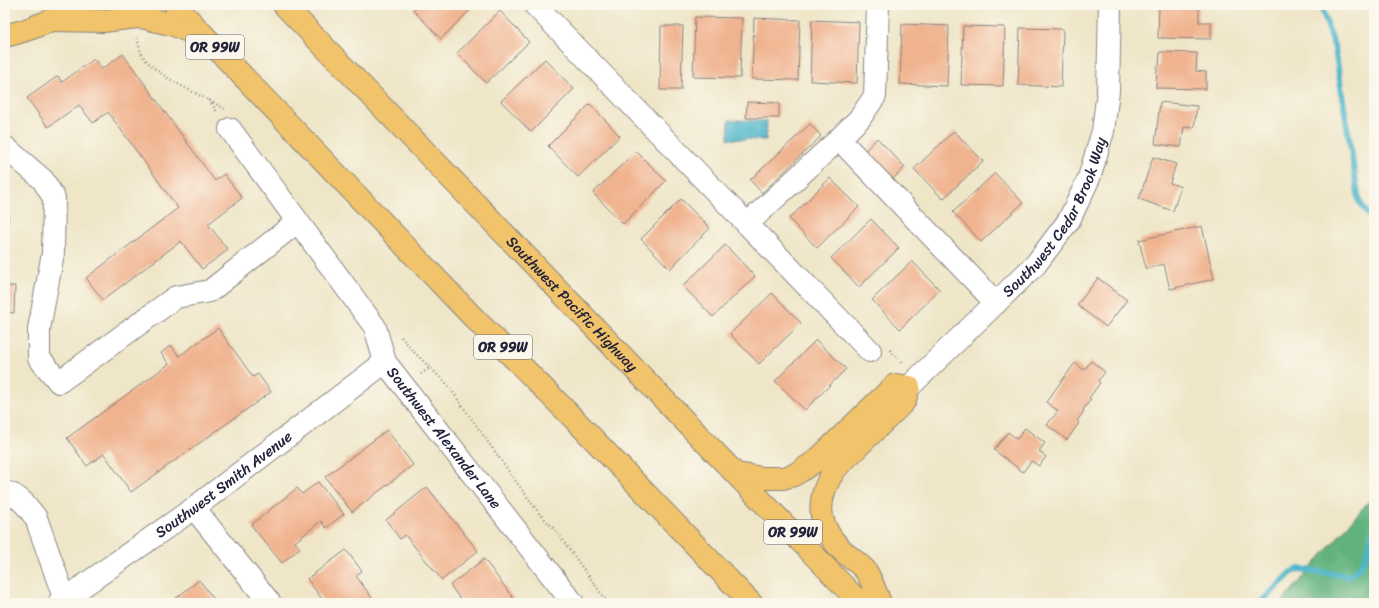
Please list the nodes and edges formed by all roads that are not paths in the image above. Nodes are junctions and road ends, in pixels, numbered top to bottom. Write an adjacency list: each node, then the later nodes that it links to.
1 (81, 5): 8 (main road)
2 (175, 5): 11 (main road, OR 99W)
3 (284, 5): 9 (main road, Southwest Pacific Highway / OR 99W)
4 (303, 5): 9 (main road)
5 (535, 5): 16 (street)
6 (878, 5): 13 (street)
7 (1110, 5): 17 (street, Southwest Cedar Brook Way)
8 (53, 20): 10 (main road); 11 (main road)
9 (310, 32): 21 (main road, Southwest Pacific Highway / OR 99W)
10 (5, 36)
11 (208, 40): 27 (main road, OR 99W)
12 (230, 129): 15 (street, Southwest Alexander Lane)
13 (839, 139): 16 (street); 17 (street)
14 (5, 147): 15 (street)
15 (297, 222): 19 (street, Southwest Alexander Lane)
16 (747, 224): 18 (street)
17 (996, 303): 20 (street, Southwest Cedar Brook Way)
18 (870, 351)
19 (385, 362): 23 (street, Southwest Smith Avenue); 26 (street, Southwest Alexander Lane)
20 (914, 383): 21 (main road); 29 (main road)
21 (737, 474): 28 (main road, Southwest Pacific Highway / OR 99W)
22 (5, 492): 24 (street)
23 (194, 508): 24 (street, Southwest Smith Avenue); 25 (street)
24 (63, 601)
25 (270, 603)
26 (573, 603)
27 (751, 603)
28 (860, 603)
29 (880, 603)

